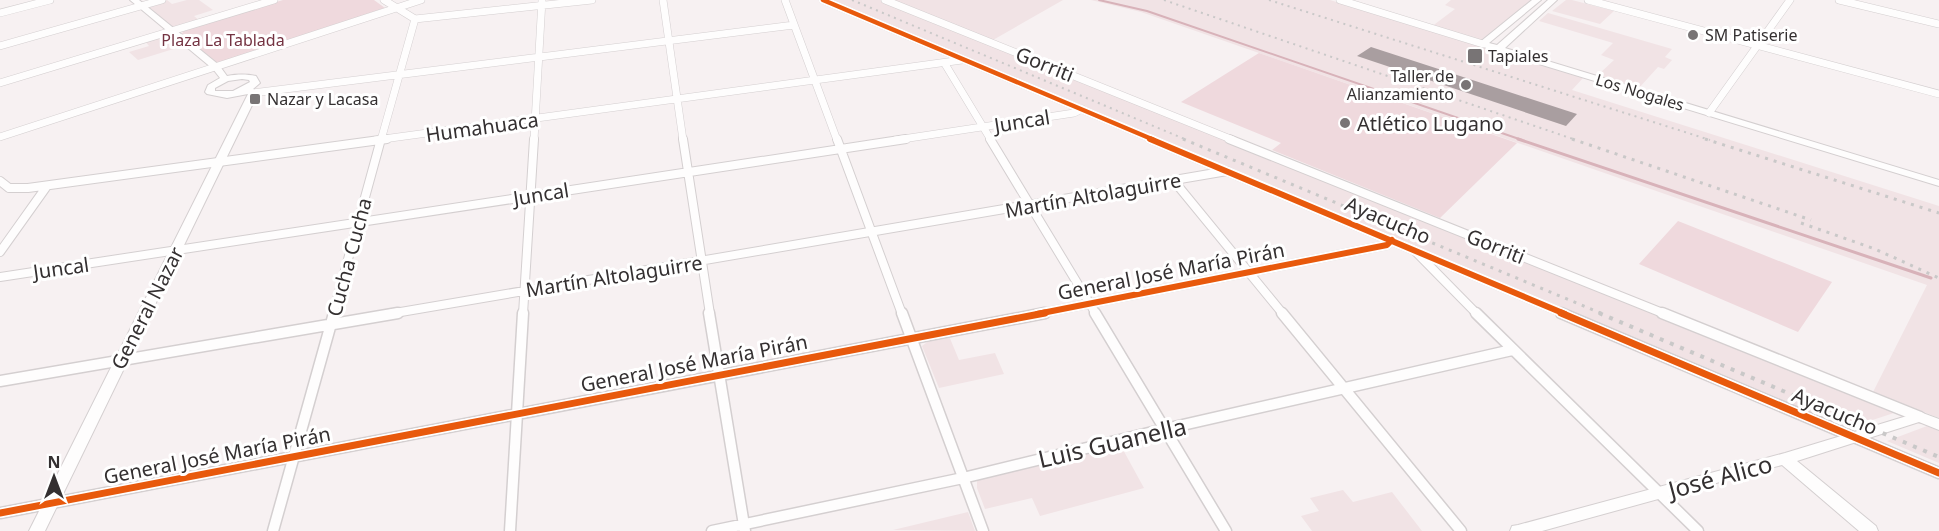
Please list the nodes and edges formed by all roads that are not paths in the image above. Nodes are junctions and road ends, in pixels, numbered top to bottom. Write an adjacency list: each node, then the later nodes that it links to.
1 (50, 0): 20 (street)
2 (162, 0): 17 (street)
3 (274, 0): 24 (street)
4 (384, 0): 19 (street)
5 (421, 0): 19 (street)
6 (592, 0): 18 (street)
7 (663, 0): 25 (street)
8 (785, 0): 23 (street)
9 (822, 0): 31 (street, Ayacucho)
10 (885, 0): 76 (street, Gorriti)
11 (1340, 0): 26 (street, Los Nogales)
12 (1537, 0): 26 (street)
13 (1553, 0): 29 (street)
14 (1588, 0): 28 (street)
15 (1790, 0): 28 (street)
16 (1839, 0): 22 (street)
17 (138, 3): 24 (street); 27 (street)
18 (542, 3): 21 (street); 30 (street)
19 (397, 8): 21 (street); 33 (street)
20 (0, 13)
21 (415, 19): 34 (street, Cucha Cucha)
22 (1939, 24)
23 (794, 25): 25 (street); 36 (street)
24 (171, 32): 33 (street); 37 (street)
25 (670, 41): 30 (street); 40 (street)
26 (1484, 44): 29 (street, Los Nogales)
27 (0, 46)
28 (1756, 46): 39 (street); 42 (street)
29 (1498, 49): 42 (street, Los Nogales)
30 (539, 57): 34 (street); 43 (street)
31 (962, 60): 32 (street, Humahuaca); 41 (street, Ayacucho)
32 (945, 64): 36 (street, Humahuaca); 44 (street)
33 (216, 67): 35 (street); 45 (street)
34 (399, 74): 38 (street); 46 (street, Cucha Cucha)
35 (225, 79): 38 (street); 38 (street)
36 (816, 82): 40 (street, Humahuaca); 47 (street)
37 (0, 83)
38 (250, 91): 48 (street, General Nazar)
39 (1939, 94)
40 (678, 100): 43 (street, Humahuaca); 49 (street)
41 (1082, 109): 44 (street, Juncal); 50 (street, Ayacucho)
42 (1709, 113): 53 (street, Los Nogales)
43 (534, 120): 46 (street, Humahuaca); 55 (street)
44 (983, 127): 47 (street, Juncal); 56 (street)
45 (0, 137)
46 (379, 141): 48 (street, Humahuaca); 57 (street, Cucha Cucha)
47 (841, 149): 49 (street, Juncal); 58 (street)
48 (220, 162): 54 (street, Humahuaca); 61 (street, General Nazar)
49 (688, 171): 55 (street, Juncal); 63 (street)
50 (1227, 171): 51 (street, Martín Altolaguirre); 59 (street, Ayacucho)
51 (1174, 181): 56 (street, Martín Altolaguirre); 64 (street)
52 (1, 183): 54 (street, Humahuaca)
53 (1939, 183)
54 (47, 186): 62 (street)
55 (529, 196): 57 (street, Juncal); 66 (street)
56 (1031, 206): 58 (street, Martín Altolaguirre); 67 (street)
57 (358, 222): 61 (street, Juncal); 68 (street, Cucha Cucha)
58 (873, 232): 63 (street, Martín Altolaguirre); 69 (street)
59 (1392, 240): 60 (street, Ayacucho); 64 (street, General José María Pirán)
60 (1413, 249): 70 (street); 79 (street, Ayacucho)
61 (176, 250): 65 (street, Juncal); 71 (street, General Nazar)
62 (0, 252)
63 (701, 261): 66 (street, Martín Altolaguirre); 72 (street)
64 (1249, 272): 67 (street, General José María Pirán); 74 (street)
65 (0, 277)
66 (524, 291): 68 (street, Martín Altolaguirre); 75 (street)
67 (1091, 304): 69 (street, General José María Pirán); 78 (street)
68 (331, 324): 71 (street, Martín Altolaguirre); 80 (street, Cucha Cucha)
69 (911, 339): 72 (street, General José María Pirán); 83 (street)
70 (1512, 350): 74 (street, Luis Guanella); 84 (street)
71 (122, 360): 73 (street, Martín Altolaguirre); 85 (street, General Nazar)
72 (720, 375): 75 (street, General José María Pirán); 87 (street)
73 (0, 381)
74 (1344, 388): 78 (street, Luis Guanella); 94 (street)
75 (515, 414): 80 (street, General José María Pirán); 90 (street)
76 (1920, 417): 77 (street, Gorriti); 79 (street, José Alico)
77 (1939, 425)
78 (1165, 429): 83 (street, Luis Guanella); 93 (street)
79 (1856, 438): 81 (street, José Alico); 82 (street, Ayacucho)
80 (295, 457): 85 (street, General José María Pirán); 89 (street, Cucha Cucha)
81 (1785, 459): 84 (street, José Alico); 97 (street)
82 (1939, 473)
83 (963, 478): 87 (street, Luis Guanella); 92 (street)
84 (1659, 493): 95 (street, José Alico); 96 (street)
85 (51, 503): 86 (street, General José María Pirán); 88 (street, General Nazar)
86 (0, 513)
87 (744, 527): 91 (street, Luis Guanella)
88 (37, 531)
89 (273, 531)
90 (510, 531)
91 (712, 531)
92 (983, 531)
93 (1226, 531)
94 (1461, 531)
95 (1518, 531)
96 (1698, 531)
97 (1870, 531)

